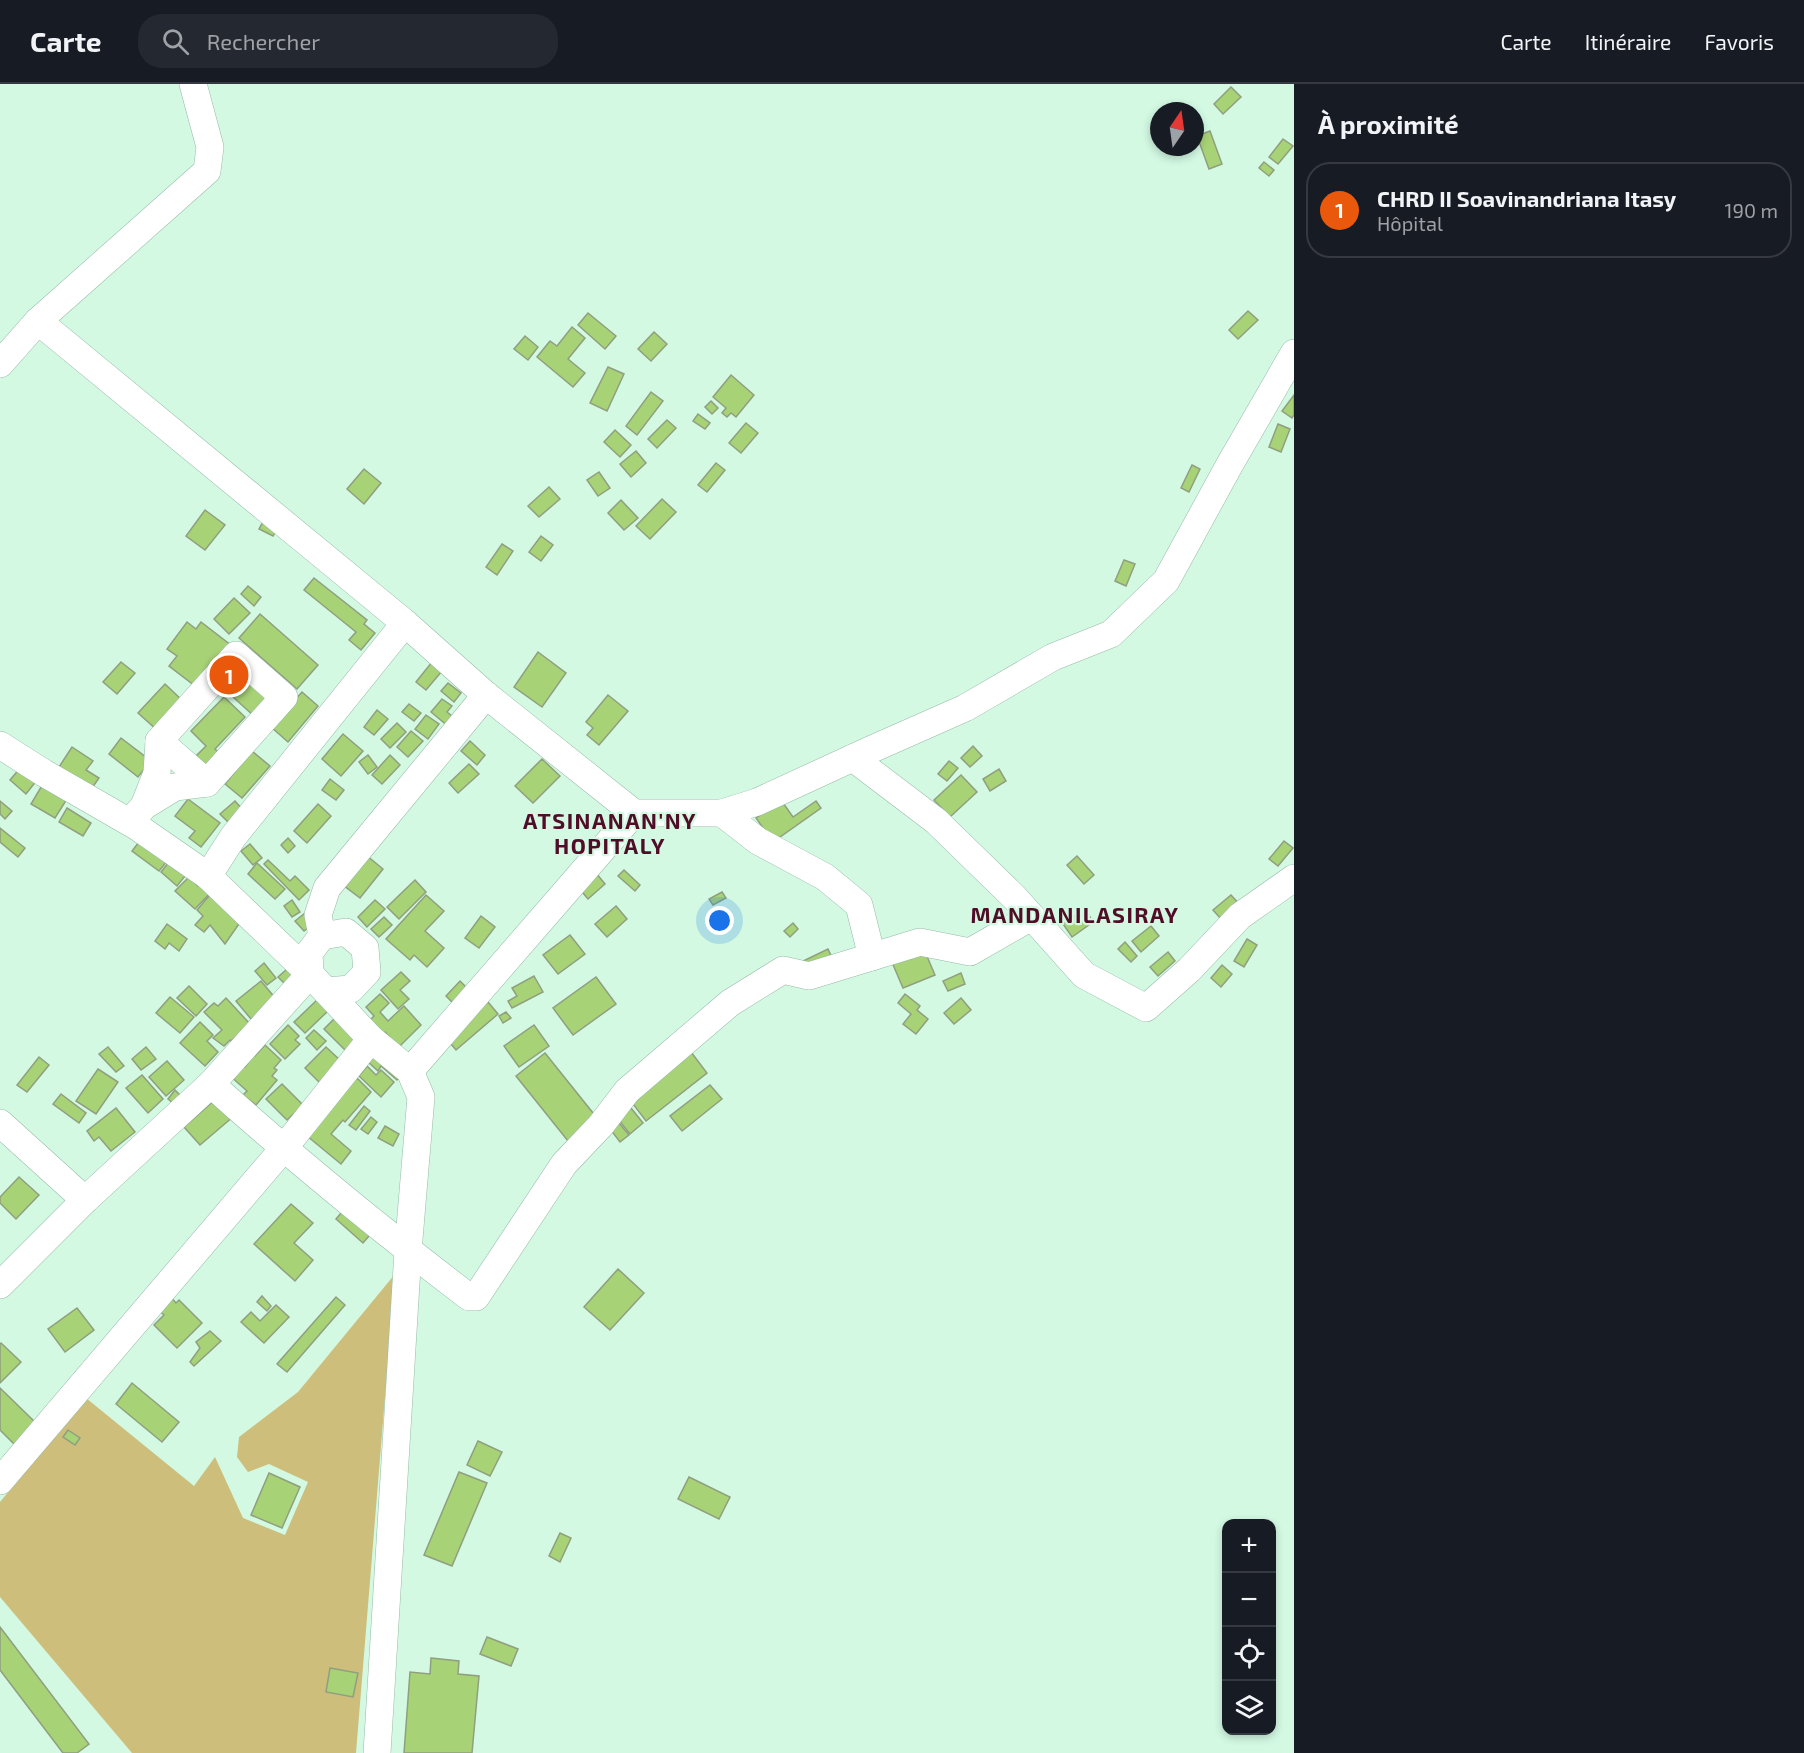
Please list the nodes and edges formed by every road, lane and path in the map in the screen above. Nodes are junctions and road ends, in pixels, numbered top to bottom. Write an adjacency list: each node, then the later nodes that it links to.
1 (193, 84): 2 (street)
2 (38, 321): 4 (street); 5 (street)
3 (1294, 353): 9 (street)
4 (0, 364)
5 (405, 623): 6 (street); 14 (street)
6 (486, 695): 11 (street); 17 (street)
7 (159, 741): 10 (street); 10 (street); 13 (street)
8 (0, 745): 13 (street)
9 (853, 758): 12 (street); 16 (street)
10 (207, 783): 13 (street)
11 (634, 813): 12 (street); 21 (street)
12 (722, 813): 18 (street)
13 (137, 814): 14 (street)
14 (208, 876): 19 (street)
15 (1294, 878): 16 (street)
16 (1031, 917): 18 (street)
17 (322, 936): 19 (street); 19 (street)
18 (872, 957): 26 (street)
19 (318, 983): 20 (street); 22 (street)
20 (371, 1039): 21 (street); 24 (street)
21 (410, 1071): 26 (street)
22 (211, 1084): 24 (street); 25 (street)
23 (0, 1123): 25 (street)
24 (283, 1149): 26 (street); 28 (street)
25 (85, 1200): 27 (street)
26 (408, 1251): 29 (street)
27 (0, 1285)
28 (0, 1481)
29 (377, 1753)

